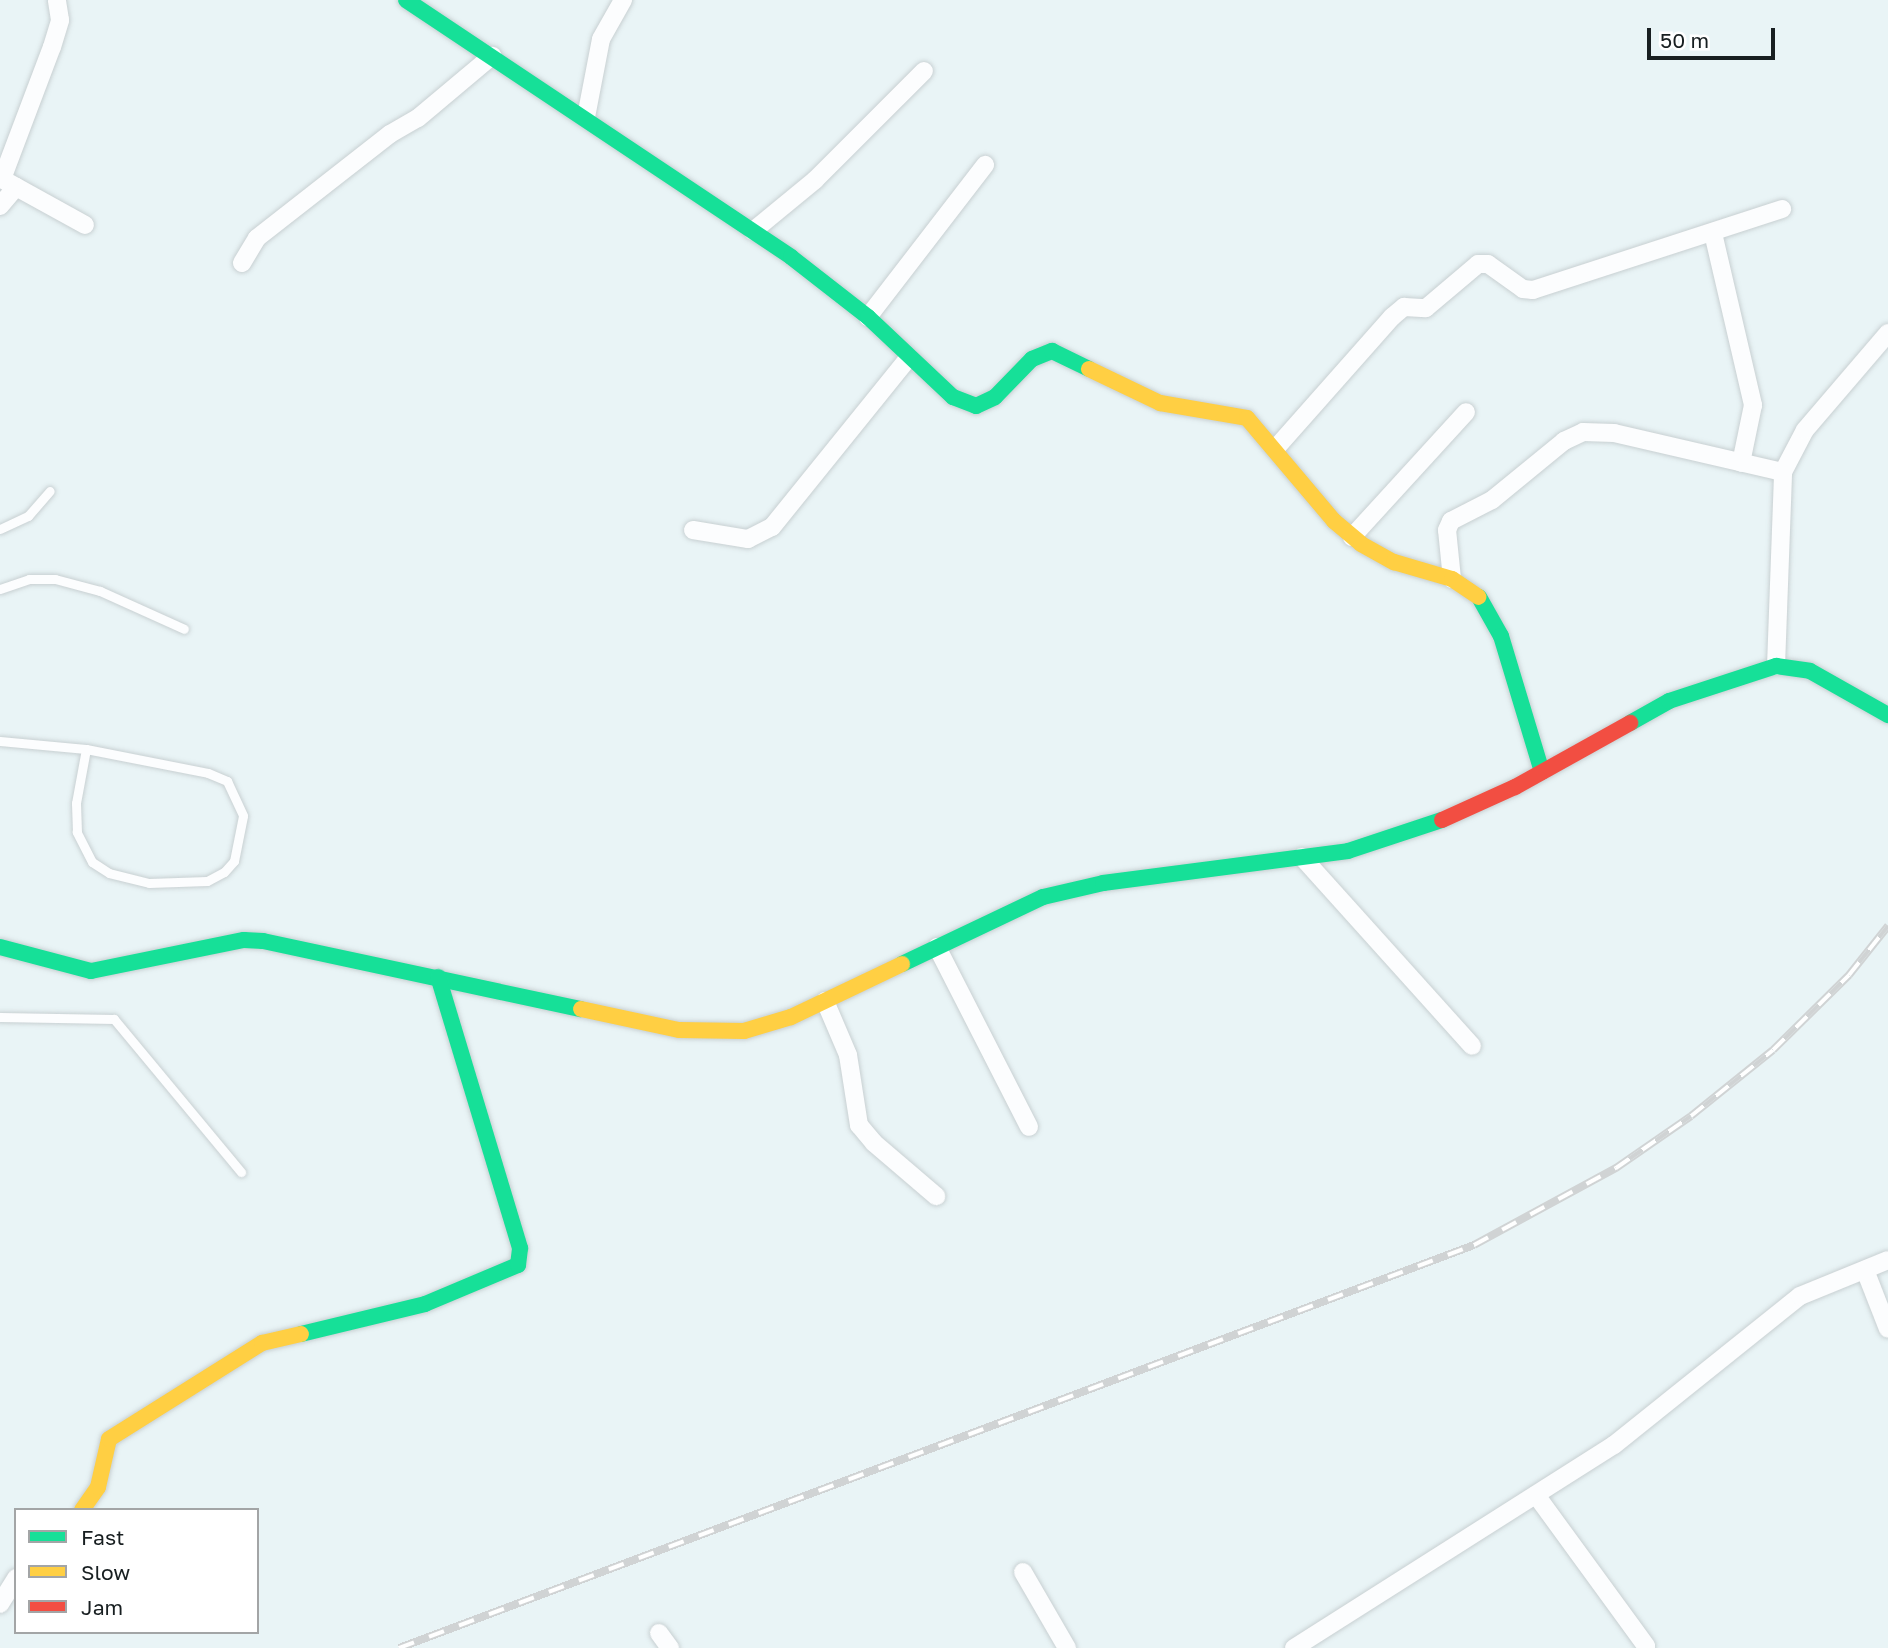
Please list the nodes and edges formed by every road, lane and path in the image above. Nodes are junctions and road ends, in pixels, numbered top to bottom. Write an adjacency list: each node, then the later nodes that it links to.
1 (57, 0): 8 (street)
2 (406, 0): 4 (street)
3 (623, 0): 6 (street)
4 (492, 56): 6 (street); 14 (street)
5 (924, 71): 12 (street)
6 (586, 117): 12 (street)
7 (985, 165): 15 (street)
8 (6, 182): 9 (street); 11 (street)
9 (0, 206)
10 (1782, 209): 13 (street)
11 (85, 225)
12 (753, 231): 15 (street)
13 (1713, 233): 19 (street); 20 (street)
14 (242, 262)
15 (868, 317): 17 (street)
16 (1888, 333): 21 (street)
17 (909, 357): 19 (street); 24 (street)
18 (1466, 412): 25 (street)
19 (1276, 448): 25 (street)
20 (1741, 463): 21 (street); 26 (street)
21 (1783, 472): 29 (street)
22 (50, 491): 23 (lane)
23 (0, 529)
24 (693, 530)
25 (1352, 537): 26 (street)
26 (1452, 579): 33 (street)
27 (0, 589): 28 (lane)
28 (184, 629)
29 (1776, 666): 30 (street); 33 (street)
30 (1888, 715)
31 (0, 741): 32 (lane)
32 (86, 749): 32 (lane)
33 (1542, 772): 34 (street)
34 (1303, 857): 36 (street); 40 (street)
35 (0, 947): 37 (street)
36 (937, 947): 38 (street); 41 (street)
37 (438, 978): 38 (street); 47 (street)
38 (825, 1001): 43 (street)
39 (0, 1017): 42 (lane)
40 (1472, 1046)
41 (1029, 1127)
42 (241, 1172)
43 (936, 1196)
44 (1878, 1265): 45 (street); 46 (street)
45 (1888, 1329)
46 (1536, 1495): 52 (street); 55 (street)
47 (83, 1508)
48 (1023, 1572): 54 (street)
49 (14, 1581): 50 (street)
50 (0, 1604)
51 (659, 1633): 53 (street)
52 (1646, 1646)
53 (670, 1648)
54 (1066, 1648)
55 (1294, 1648)

